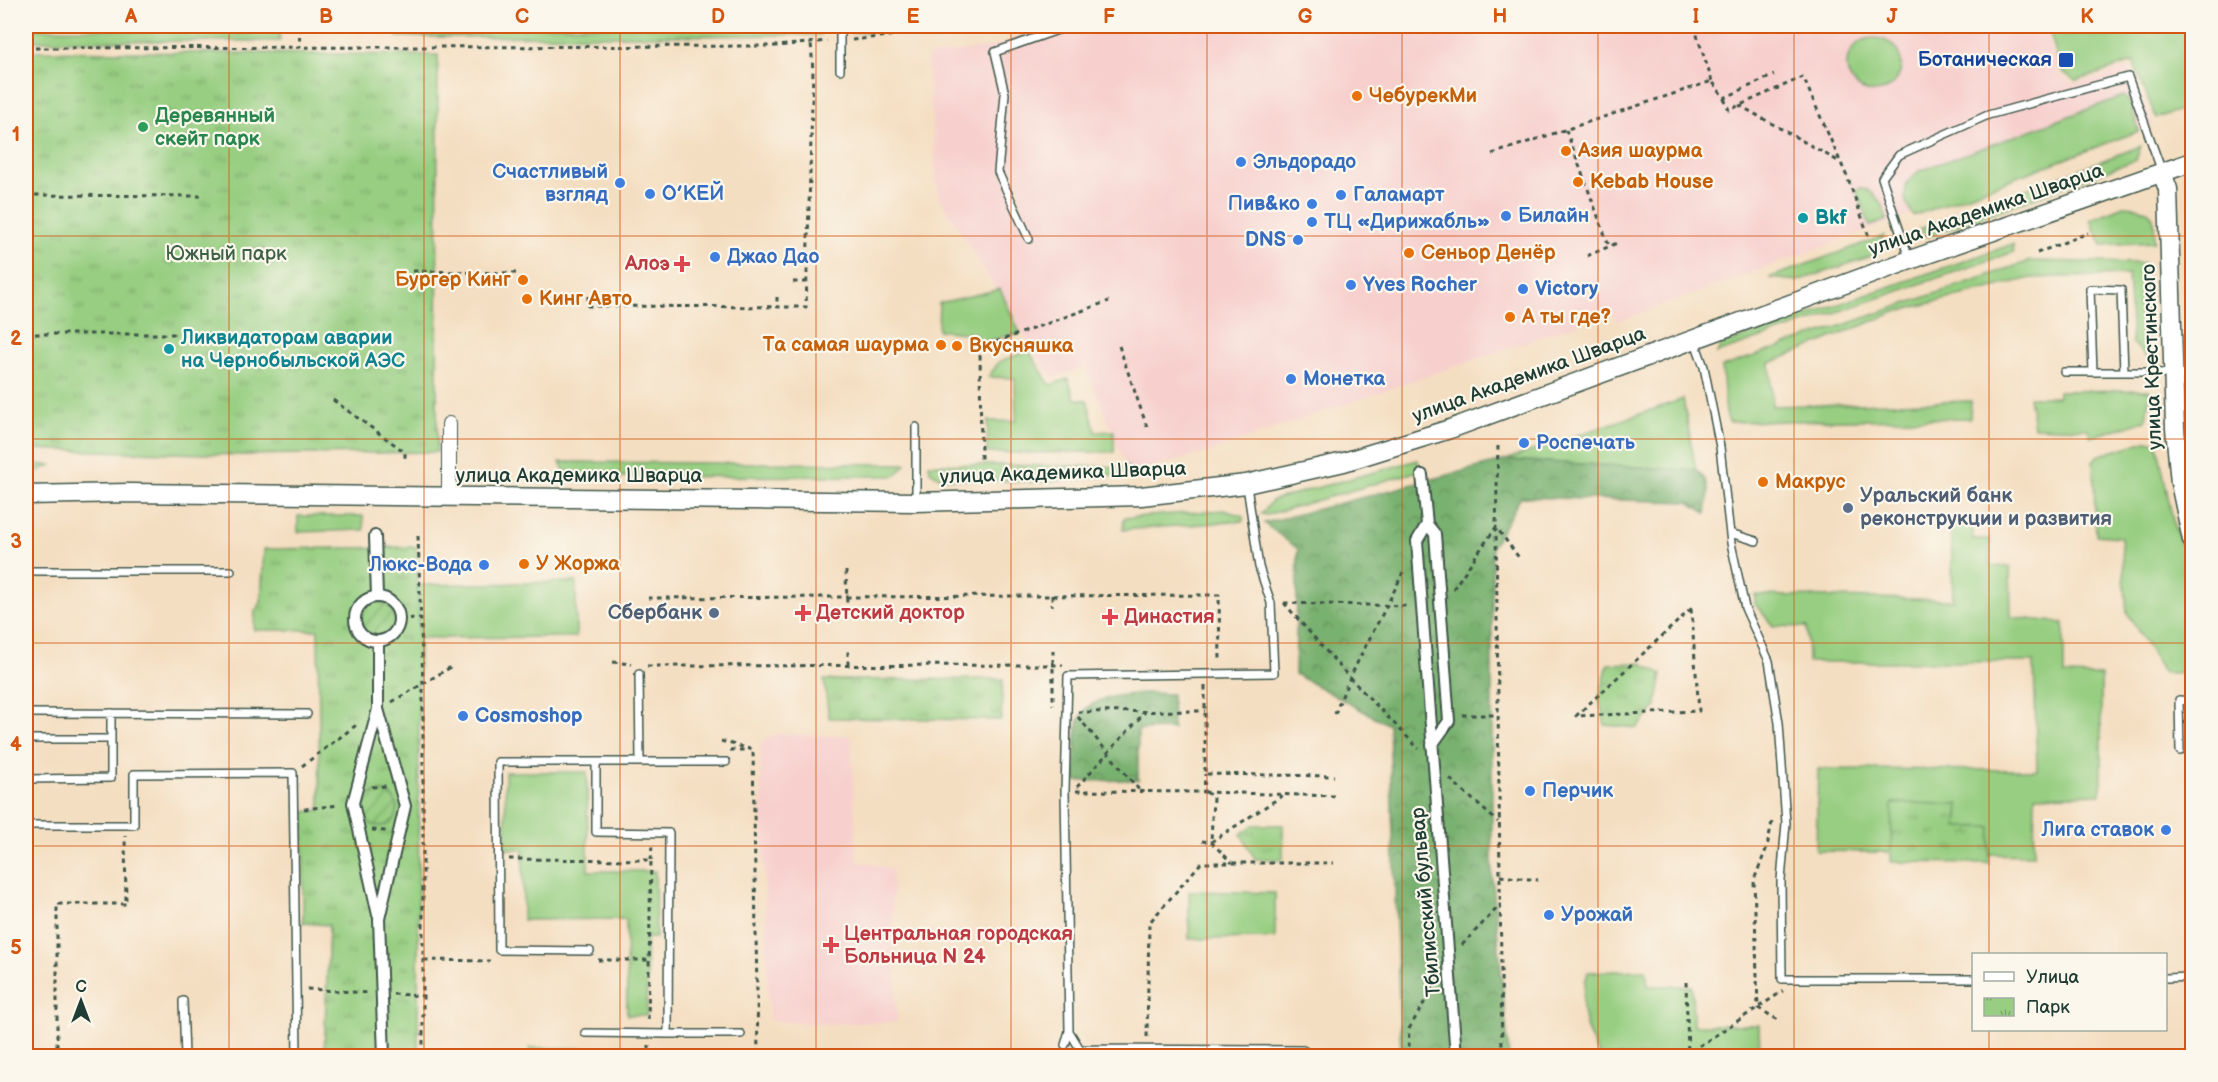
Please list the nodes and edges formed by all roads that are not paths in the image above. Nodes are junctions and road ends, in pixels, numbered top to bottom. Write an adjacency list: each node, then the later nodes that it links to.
1 (840, 26): 3 (lane)
2 (1069, 26): 6 (lane)
3 (840, 70)
4 (2193, 162): 5 (street, улица Академика Шварца)
5 (2162, 173): 7 (street, улица Академика Шварца); 7 (lane); 12 (street, улица Крестинского)
6 (1029, 239)
7 (1910, 260): 8 (street, улица Академика Шварца)
8 (1694, 339): 16 (street, улица Академика Шварца); 21 (lane)
9 (2064, 372): 10 (lane)
10 (2093, 372): 11 (lane); 11 (lane)
11 (2124, 372): 12 (lane)
12 (2184, 376): 23 (street, улица Крестинского)
13 (448, 424): 18 (street)
14 (916, 427): 19 (lane)
15 (1422, 475): 20 (street)
16 (1246, 484): 19 (street, улица Академика Шварца); 50 (lane)
17 (26, 495): 18 (street, улица Академика Шварца)
18 (448, 497): 19 (street, улица Академика Шварца)
19 (916, 502)
20 (1427, 524): 37 (street, Тбилисский бульвар); 37 (street)
21 (1730, 533): 24 (lane); 47 (lane)
22 (375, 536): 27 (street)
23 (2193, 540)
24 (1756, 541)
25 (26, 570): 26 (lane)
26 (231, 570)
27 (377, 596): 28 (street); 28 (street)
28 (378, 642): 31 (street)
29 (639, 674): 40 (lane)
30 (2193, 701): 38 (lane)
31 (378, 709): 44 (street); 44 (street)
32 (26, 713): 33 (lane)
33 (111, 713): 34 (lane); 36 (lane)
34 (307, 714)
35 (26, 739): 36 (lane)
36 (111, 739): 42 (lane)
37 (1432, 745): 59 (street, Тбилисский бульвар)
38 (2180, 751)
39 (596, 762): 40 (lane); 45 (lane); 52 (lane)
40 (640, 762): 41 (lane)
41 (726, 762)
42 (26, 779)
43 (26, 825): 56 (lane)
44 (379, 919): 57 (street)
45 (590, 951)
46 (2193, 977): 48 (lane)
47 (1972, 978)
48 (2167, 978)
49 (183, 1001): 55 (lane)
50 (1070, 1030): 54 (lane); 58 (lane)
51 (585, 1033): 52 (lane)
52 (668, 1034): 53 (lane)
53 (741, 1034)
54 (1065, 1045)
55 (185, 1056)
56 (297, 1056)
57 (384, 1056)
58 (1313, 1056)
59 (1456, 1056)

